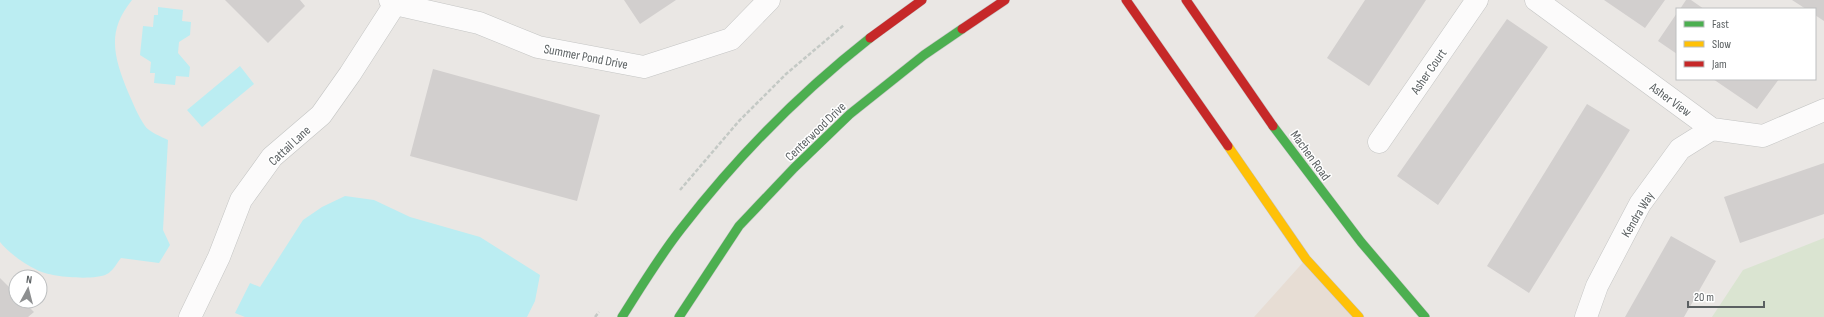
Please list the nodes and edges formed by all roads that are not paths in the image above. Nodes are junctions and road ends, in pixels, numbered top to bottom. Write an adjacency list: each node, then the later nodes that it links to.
1 (769, 0): 8 (street, Summer Pond Drive)
2 (922, 0): 13 (street)
3 (1005, 0): 14 (street, Centerwood Drive)
4 (1126, 0): 15 (street)
5 (1186, 0): 16 (street, Machen Road)
6 (1477, 0): 11 (street, Asher Court)
7 (1536, 0): 10 (street, Asher View)
8 (393, 2): 12 (street, Cattail Lane)
9 (1824, 110): 10 (street, Asher View)
10 (1712, 129): 17 (street, Kendra Way)
11 (1379, 142)
12 (190, 317)
13 (622, 317)
14 (679, 317)
15 (1359, 317)
16 (1425, 317)
17 (1586, 317)

